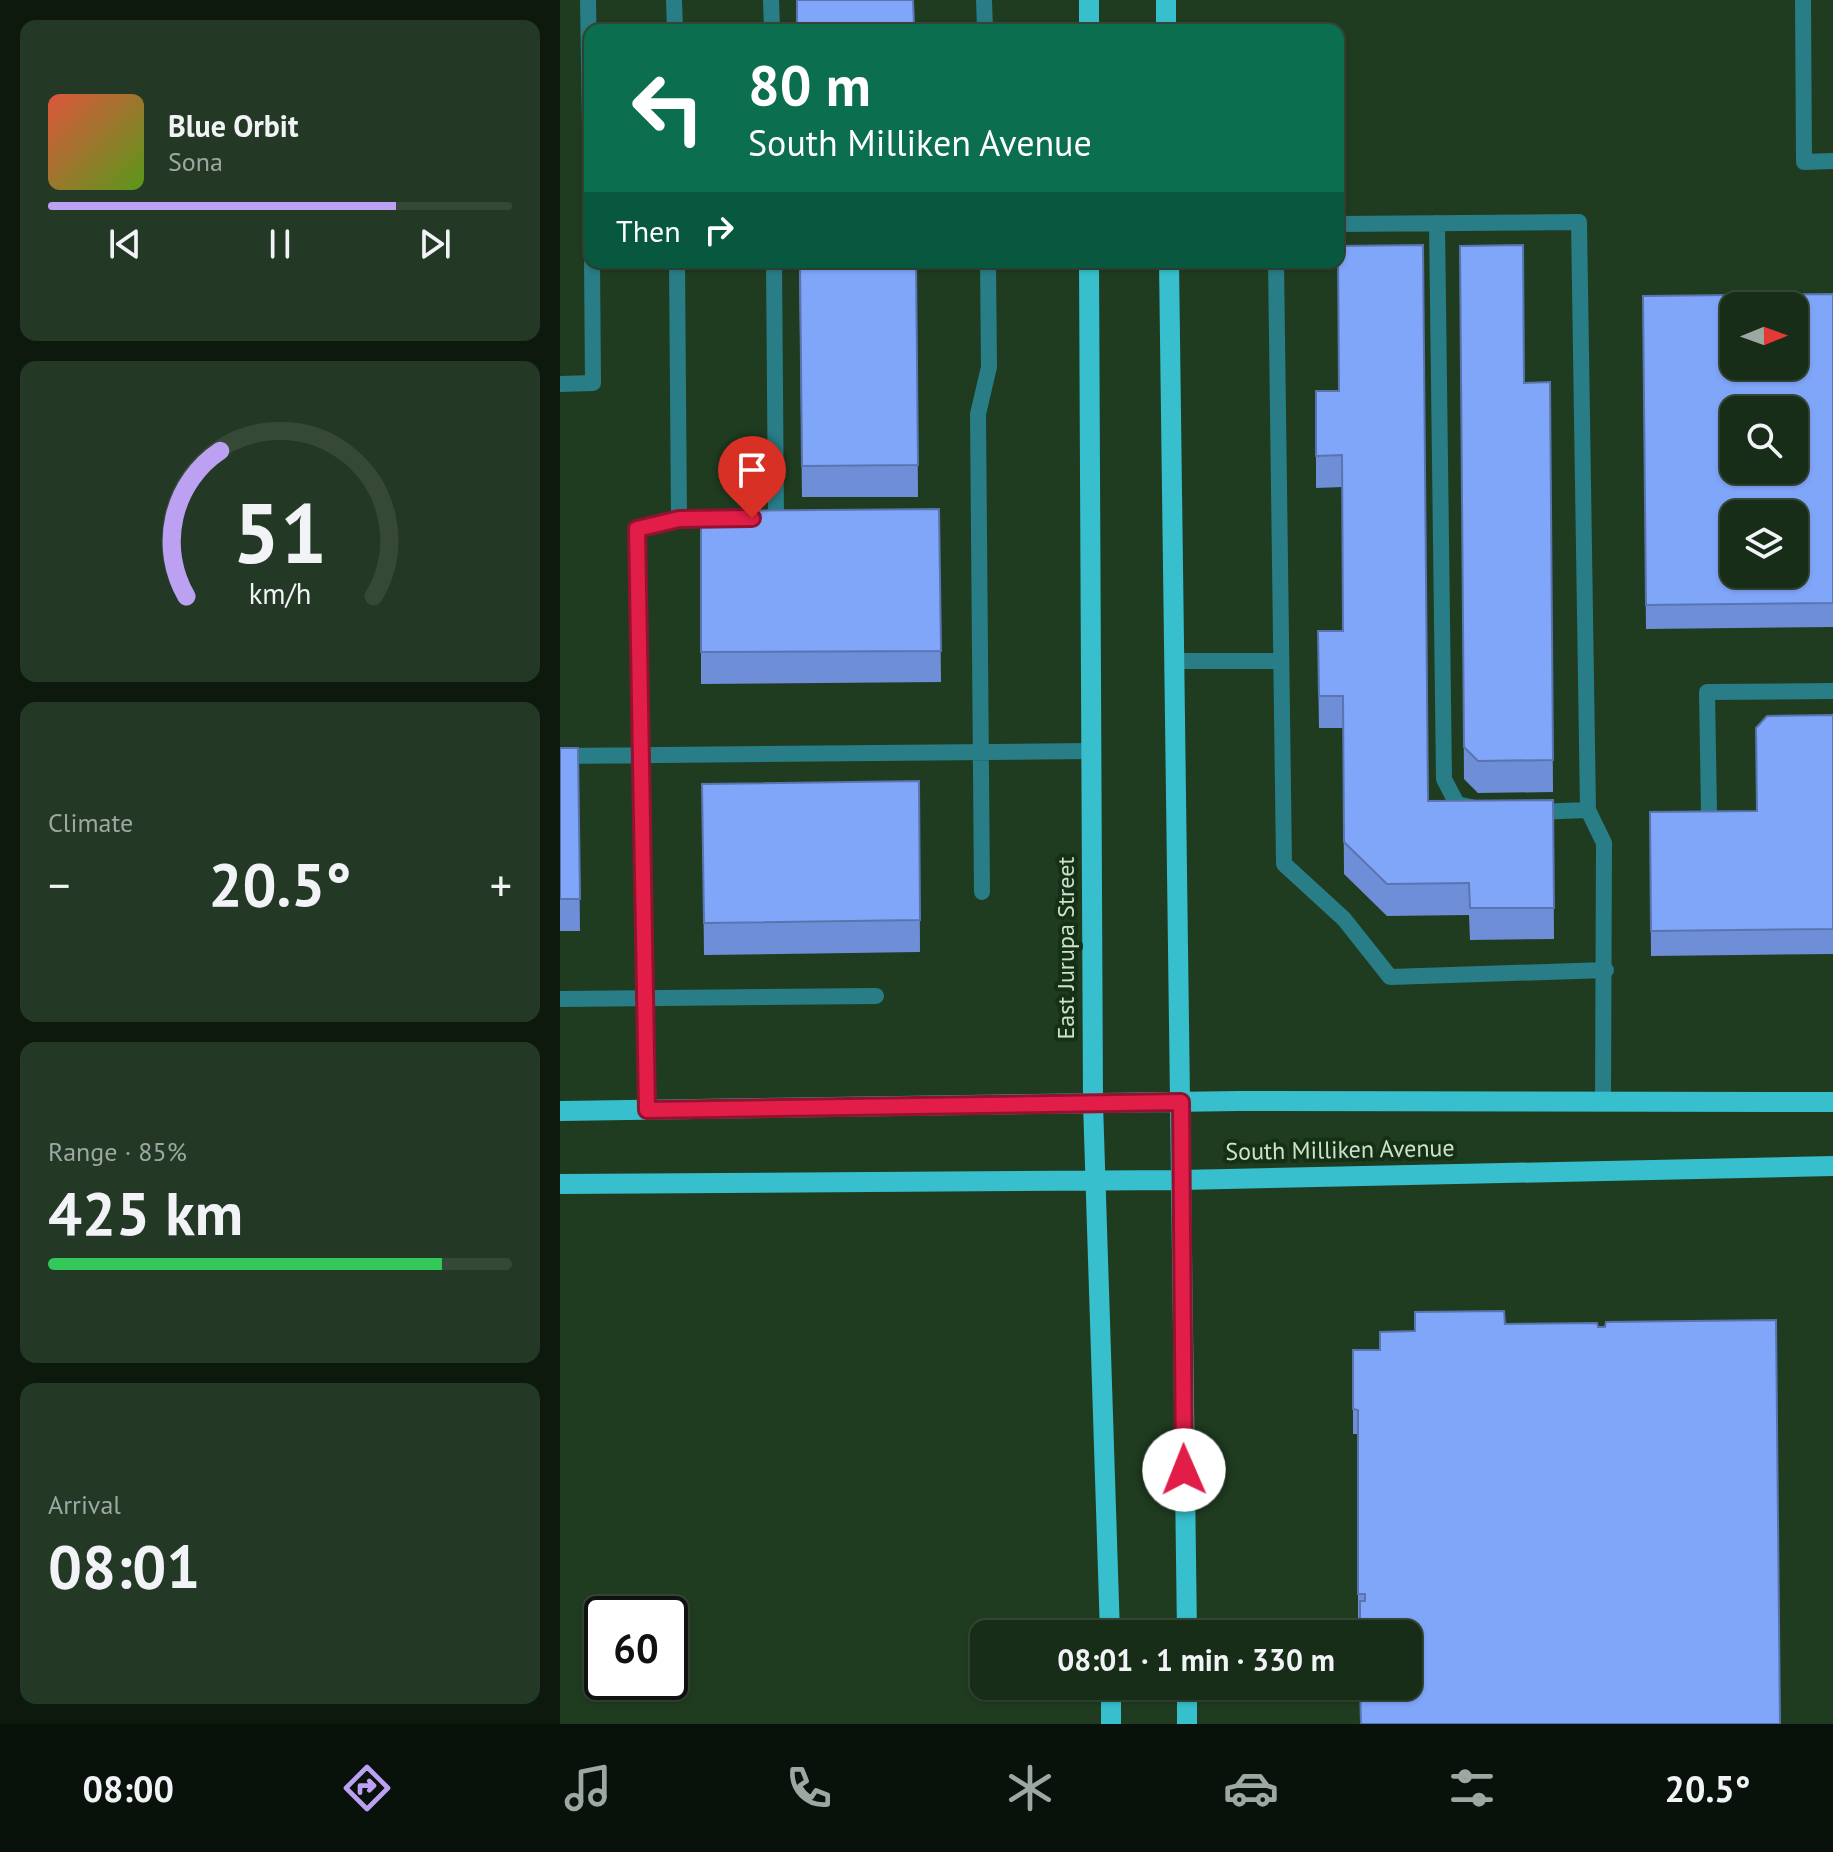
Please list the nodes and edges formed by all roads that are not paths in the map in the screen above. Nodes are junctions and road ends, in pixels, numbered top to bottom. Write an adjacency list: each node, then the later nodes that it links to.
1 (588, 0): 8 (lane)
2 (674, 0): 9 (lane)
3 (771, 0): 10 (lane)
4 (984, 0): 11 (lane)
5 (1089, 0): 12 (main road)
6 (1166, 0): 13 (main road)
7 (1803, 0): 14 (lane)
8 (588, 24)
9 (675, 24)
10 (772, 24)
11 (985, 24)
12 (1089, 24)
13 (1166, 24)
14 (1833, 161)
15 (1437, 223): 16 (lane); 33 (lane); 34 (lane)
16 (1344, 224)
17 (592, 268): 24 (lane)
18 (677, 268): 25 (lane)
19 (774, 268): 25 (lane)
20 (988, 268): 29 (lane)
21 (1089, 268): 30 (main road, East Jurupa Street)
22 (1169, 268): 26 (main road)
23 (1276, 268): 27 (lane)
24 (560, 384)
25 (679, 519): 31 (lane)
26 (1177, 661): 27 (lane); 43 (main road)
27 (1281, 661): 38 (lane)
28 (1833, 691): 35 (lane)
29 (980, 751): 30 (lane); 31 (lane); 37 (lane)
30 (1091, 751): 45 (main road, East Jurupa Street)
31 (638, 755): 32 (lane); 40 (lane)
32 (560, 756)
33 (1588, 810): 36 (lane); 38 (lane)
34 (1494, 811)
35 (1709, 812)
36 (1520, 813)
37 (982, 892)
38 (1606, 970): 42 (lane)
39 (876, 996): 40 (lane)
40 (643, 998): 41 (lane); 46 (lane)
41 (560, 999)
42 (1603, 1101): 43 (main road, South Milliken Avenue); 44 (main road, South Milliken Avenue)
43 (1181, 1102): 45 (main road, South Milliken Avenue); 50 (main road)
44 (1833, 1102)
45 (1093, 1103): 46 (main road, South Milliken Avenue); 49 (main road, East Jurupa Street)
46 (647, 1110): 47 (main road, South Milliken Avenue)
47 (560, 1111)
48 (1833, 1166): 50 (main road, South Milliken Avenue)
49 (1096, 1180): 50 (main road, South Milliken Avenue); 51 (main road, South Milliken Avenue); 52 (main road, East Jurupa Street)
50 (1181, 1180): 53 (main road)
51 (560, 1184)
52 (1110, 1620)
53 (1187, 1620)
54 (1111, 1700): 56 (main road)
55 (1187, 1700): 57 (main road)
56 (1111, 1724)
57 (1187, 1724)

